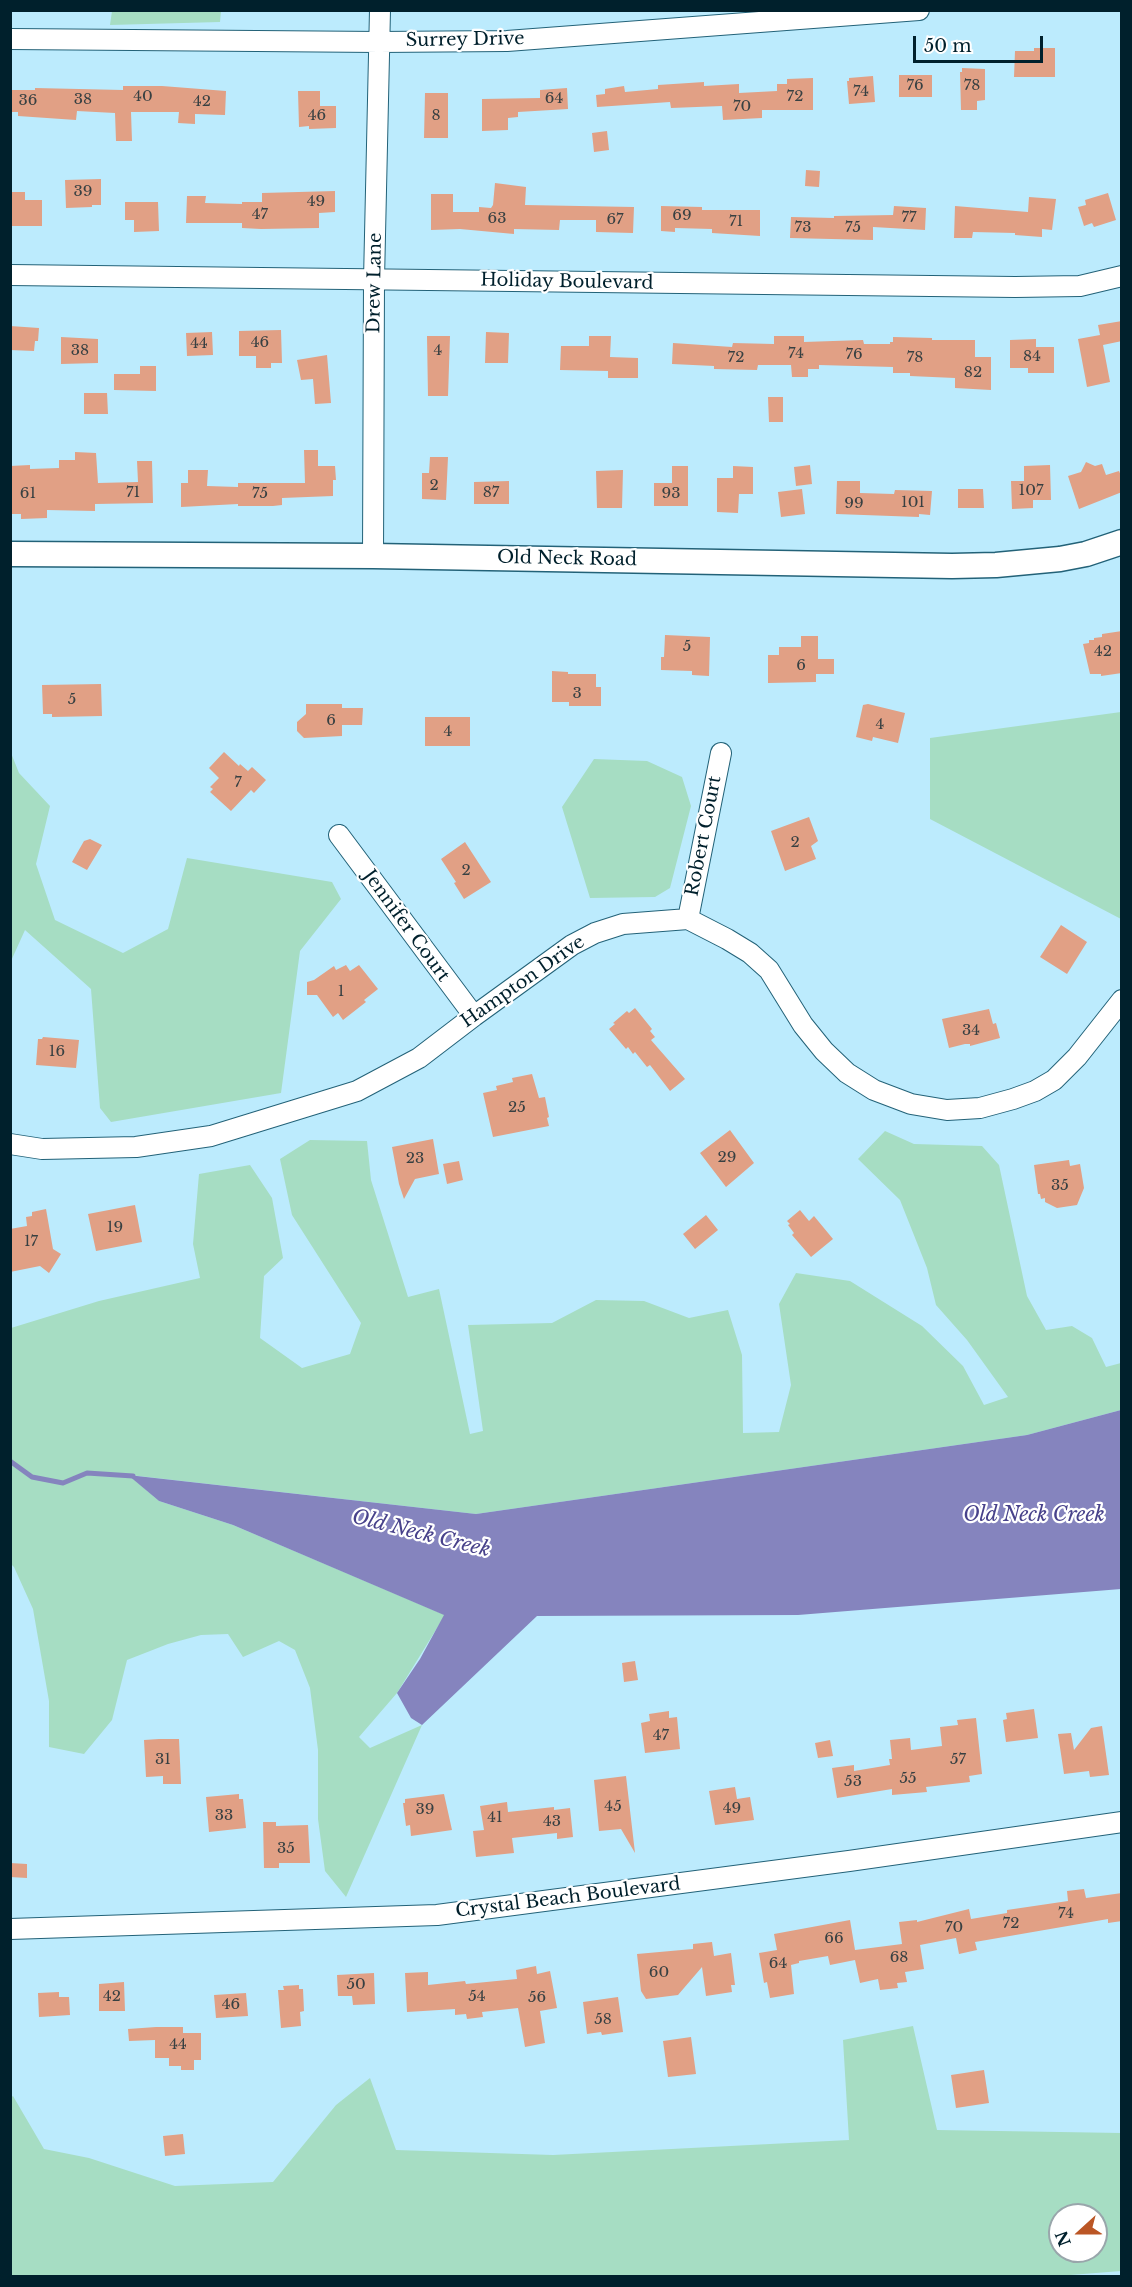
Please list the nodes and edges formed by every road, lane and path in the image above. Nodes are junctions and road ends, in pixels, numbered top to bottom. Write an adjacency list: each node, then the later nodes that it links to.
1 (380, 10): 4 (street, Drew Lane)
2 (918, 10): 4 (street, Surrey Drive)
3 (10, 39): 4 (street, Surrey Drive)
4 (379, 42): 7 (street, Drew Lane)
5 (10, 275): 7 (street, Holiday Boulevard)
6 (1122, 276): 7 (street, Holiday Boulevard)
7 (374, 280): 10 (street, Drew Lane)
8 (1122, 542): 10 (street, Old Neck Road)
9 (10, 554): 10 (street, Old Neck Road)
10 (373, 556)
11 (721, 753): 13 (street, Robert Court)
12 (339, 835): 15 (street, Jennifer Court)
13 (688, 919): 14 (street); 15 (street, Hampton Drive)
14 (1122, 1000)
15 (474, 1016): 16 (street, Hampton Drive)
16 (10, 1144)
17 (1122, 1822): 18 (street, Crystal Beach Boulevard)
18 (10, 1929)

